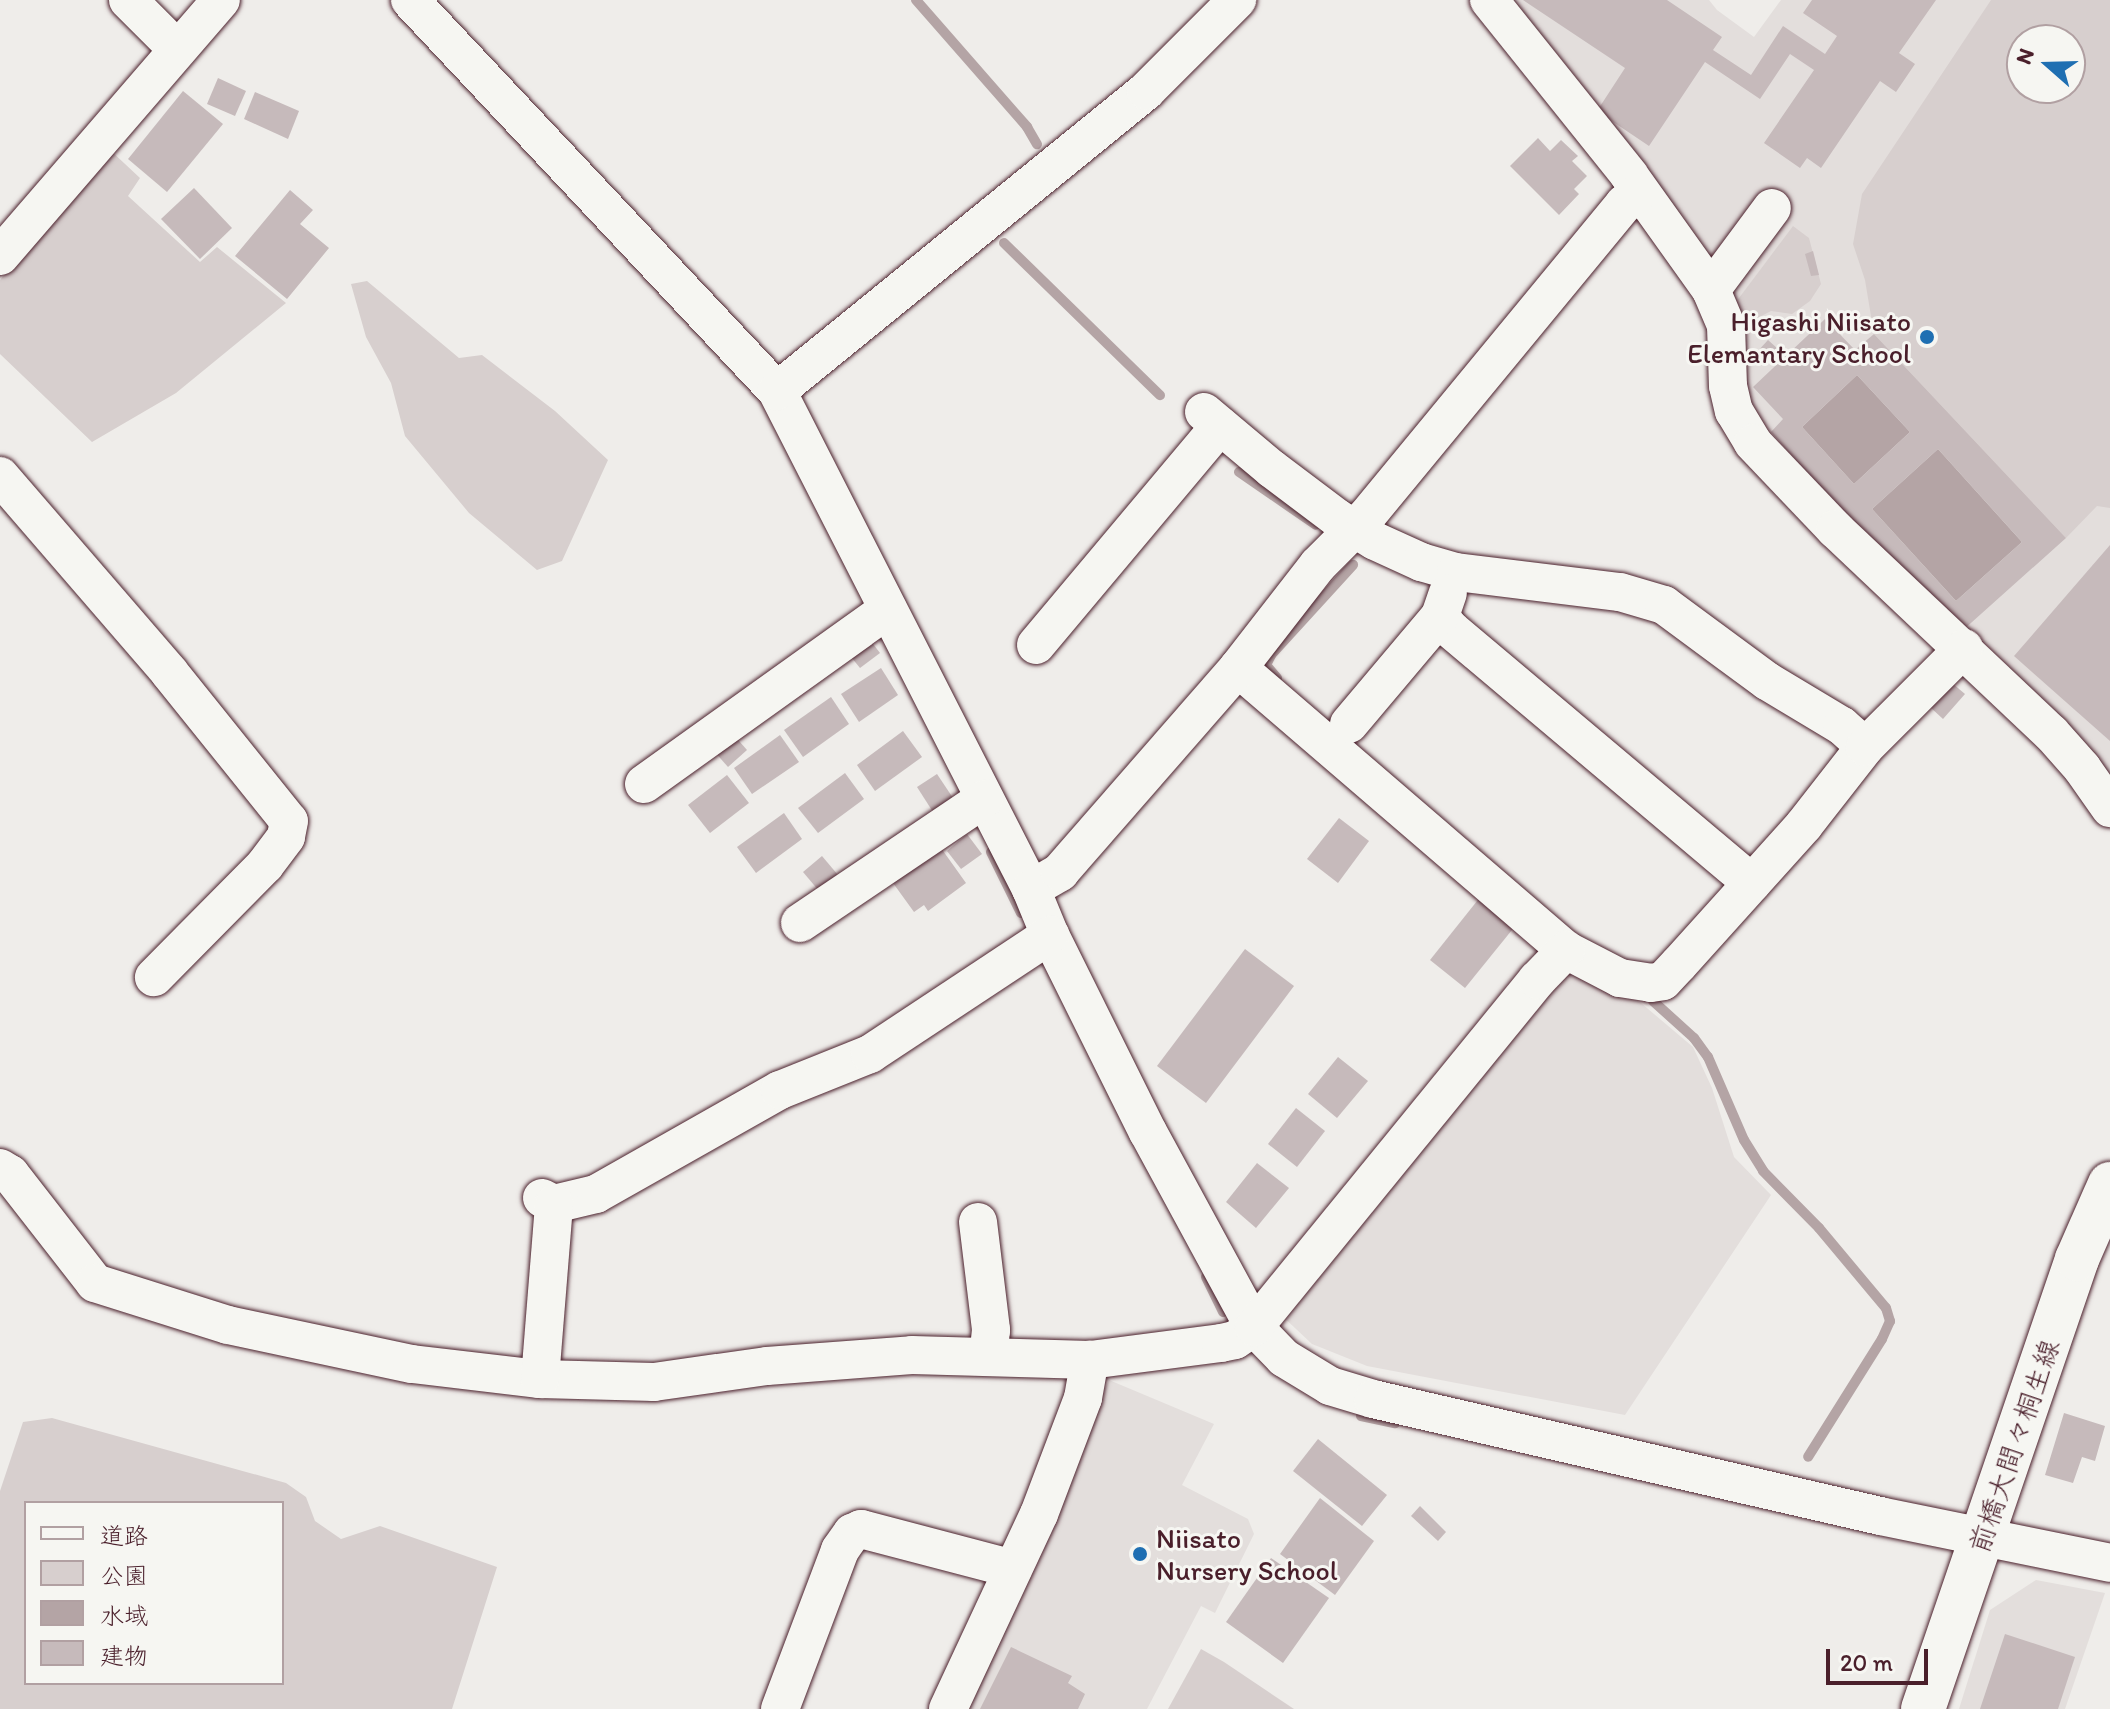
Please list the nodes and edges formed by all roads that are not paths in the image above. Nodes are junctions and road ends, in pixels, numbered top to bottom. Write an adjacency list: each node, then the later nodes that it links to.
1 (128, 0): 6 (street)
2 (221, 0): 6 (street)
3 (410, 0): 11 (street)
4 (1237, 0): 11 (street)
5 (1489, 0): 7 (street)
6 (176, 48): 9 (street)
7 (1639, 192): 10 (street); 13 (street)
8 (1772, 208): 10 (street)
9 (0, 256)
10 (1711, 290): 18 (street)
11 (777, 391): 15 (street)
12 (0, 476): 30 (street)
13 (1354, 529): 14 (street); 17 (street); 19 (street)
14 (1456, 572): 16 (street); 21 (street)
15 (888, 609): 22 (street); 23 (street)
16 (1440, 616): 20 (street); 25 (street)
17 (1036, 645)
18 (1964, 648): 21 (street); 24 (street)
19 (1238, 668): 26 (street); 29 (street)
20 (1349, 724)
21 (1865, 747): 25 (street)
22 (644, 784)
23 (984, 799): 26 (street); 27 (street)
24 (2110, 808)
25 (1752, 883): 29 (street)
26 (1031, 889): 28 (street)
27 (800, 923)
28 (1050, 935): 34 (street); 37 (street)
29 (1566, 950): 34 (street)
30 (154, 977)
31 (0, 1168): 37 (street)
32 (2110, 1184): 38 (main road, 前橋大間々桐生線)
33 (978, 1222): 35 (street)
34 (1254, 1327): 36 (street); 38 (street)
35 (988, 1357): 36 (street); 37 (street)
36 (1090, 1360): 40 (street)
37 (540, 1379)
38 (1983, 1538): 39 (street); 43 (main road, 前橋大間々桐生線)
39 (2110, 1563)
40 (1013, 1569): 41 (street); 42 (street)
41 (780, 1709)
42 (948, 1709)
43 (1923, 1709)

